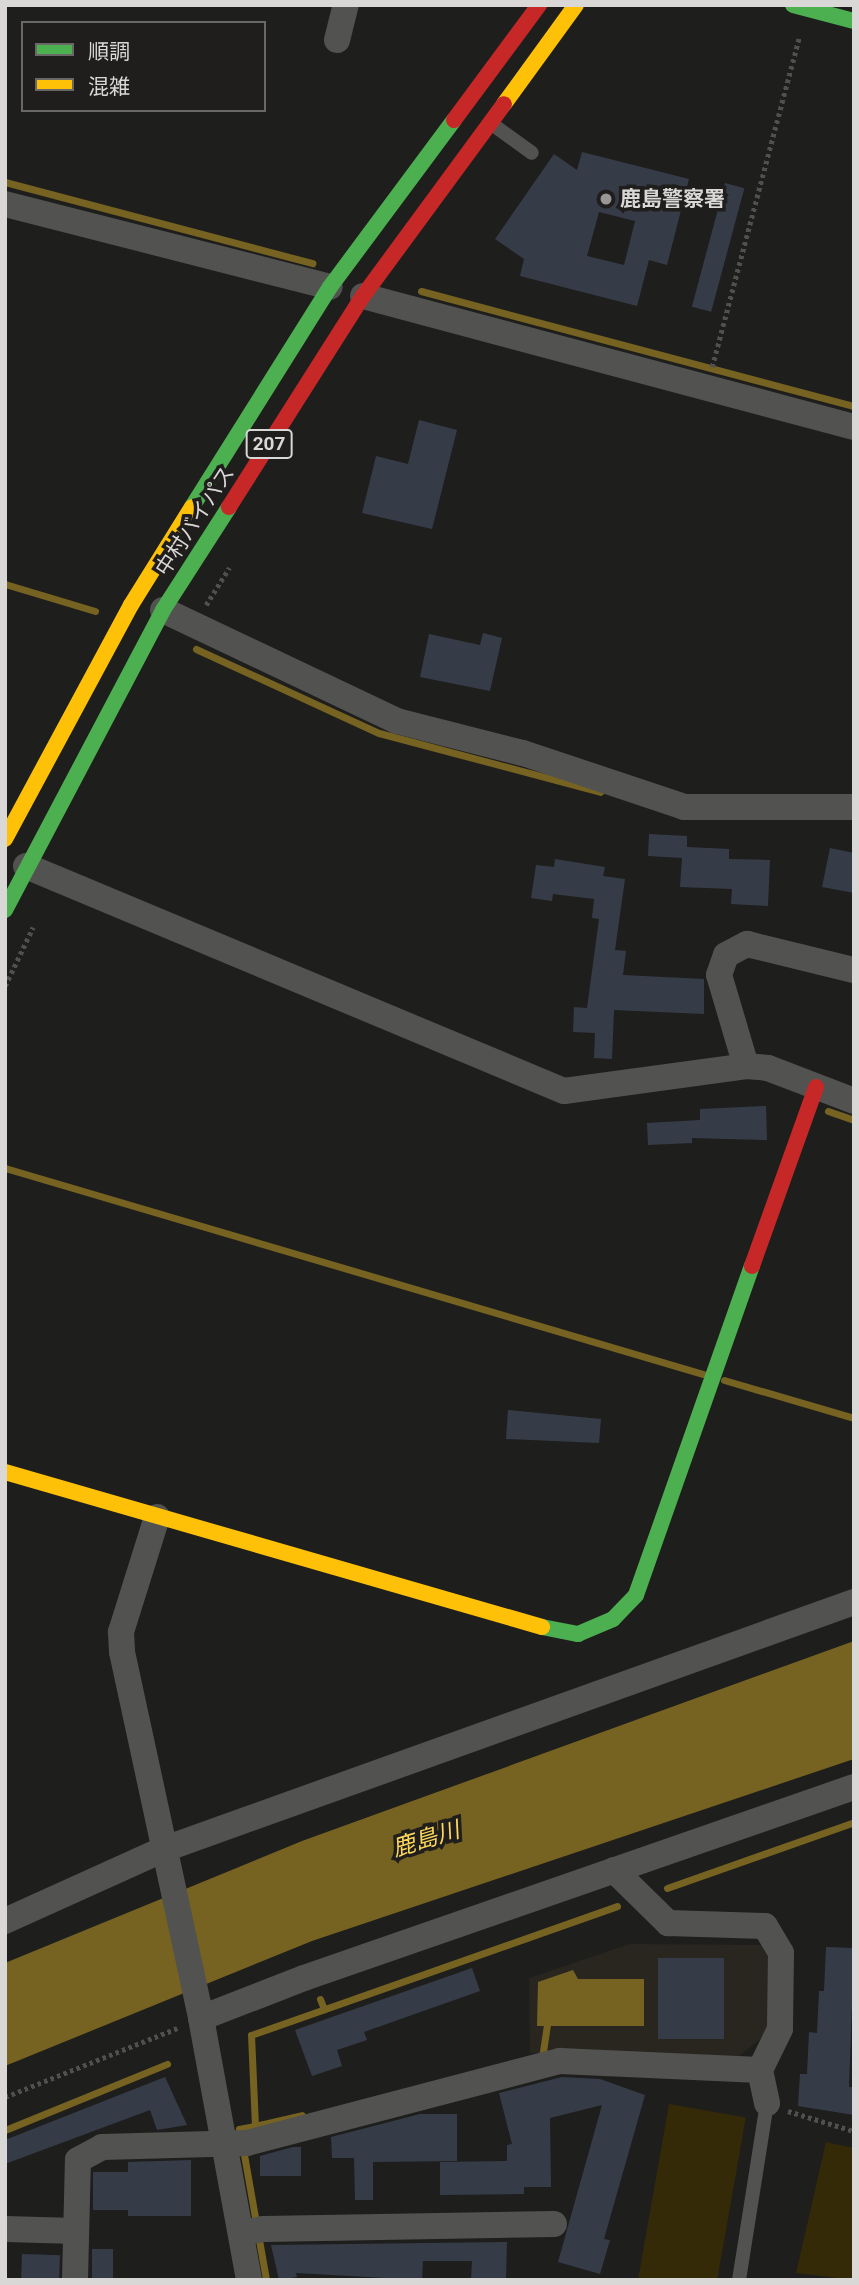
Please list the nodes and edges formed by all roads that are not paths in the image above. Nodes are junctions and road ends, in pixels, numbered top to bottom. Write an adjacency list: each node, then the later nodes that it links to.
1 (346, 5): 6 (street)
2 (539, 5): 10 (main road, 中村バイパス / 207)
3 (576, 5): 7 (main road, 中村バイパス / 207)
4 (800, 7): 5 (main road)
5 (854, 21)
6 (337, 40)
7 (488, 121): 8 (lane); 11 (main road, 中村バイパス / 207)
8 (532, 153)
9 (5, 204): 10 (street)
10 (330, 287): 15 (main road, 中村バイパス / 207)
11 (363, 296): 12 (street); 13 (main road, 中村バイパス / 207)
12 (854, 427)
13 (163, 610): 14 (street); 16 (main road, 中村バイパス / 207)
14 (854, 807)
15 (5, 839)
16 (26, 866): 17 (main road, 中村バイパス / 207); 19 (street)
17 (5, 910)
18 (854, 970): 19 (street)
19 (746, 1066): 20 (street)
20 (816, 1087): 21 (street); 23 (main road)
21 (854, 1101)
22 (5, 1472): 23 (main road)
23 (157, 1517): 26 (street)
24 (854, 1602): 26 (street)
25 (854, 1787): 27 (street)
26 (162, 1850): 28 (street); 29 (street)
27 (614, 1870): 29 (street); 30 (street)
28 (5, 1921)
29 (201, 2018): 32 (street)
30 (760, 2070): 31 (street); 32 (street)
31 (767, 2103): 39 (lane)
32 (236, 2144): 35 (street); 36 (street)
33 (554, 2224): 36 (street)
34 (5, 2229): 35 (street)
35 (76, 2231): 37 (street)
36 (252, 2231): 38 (street)
37 (75, 2280)
38 (249, 2280)
39 (739, 2280)

